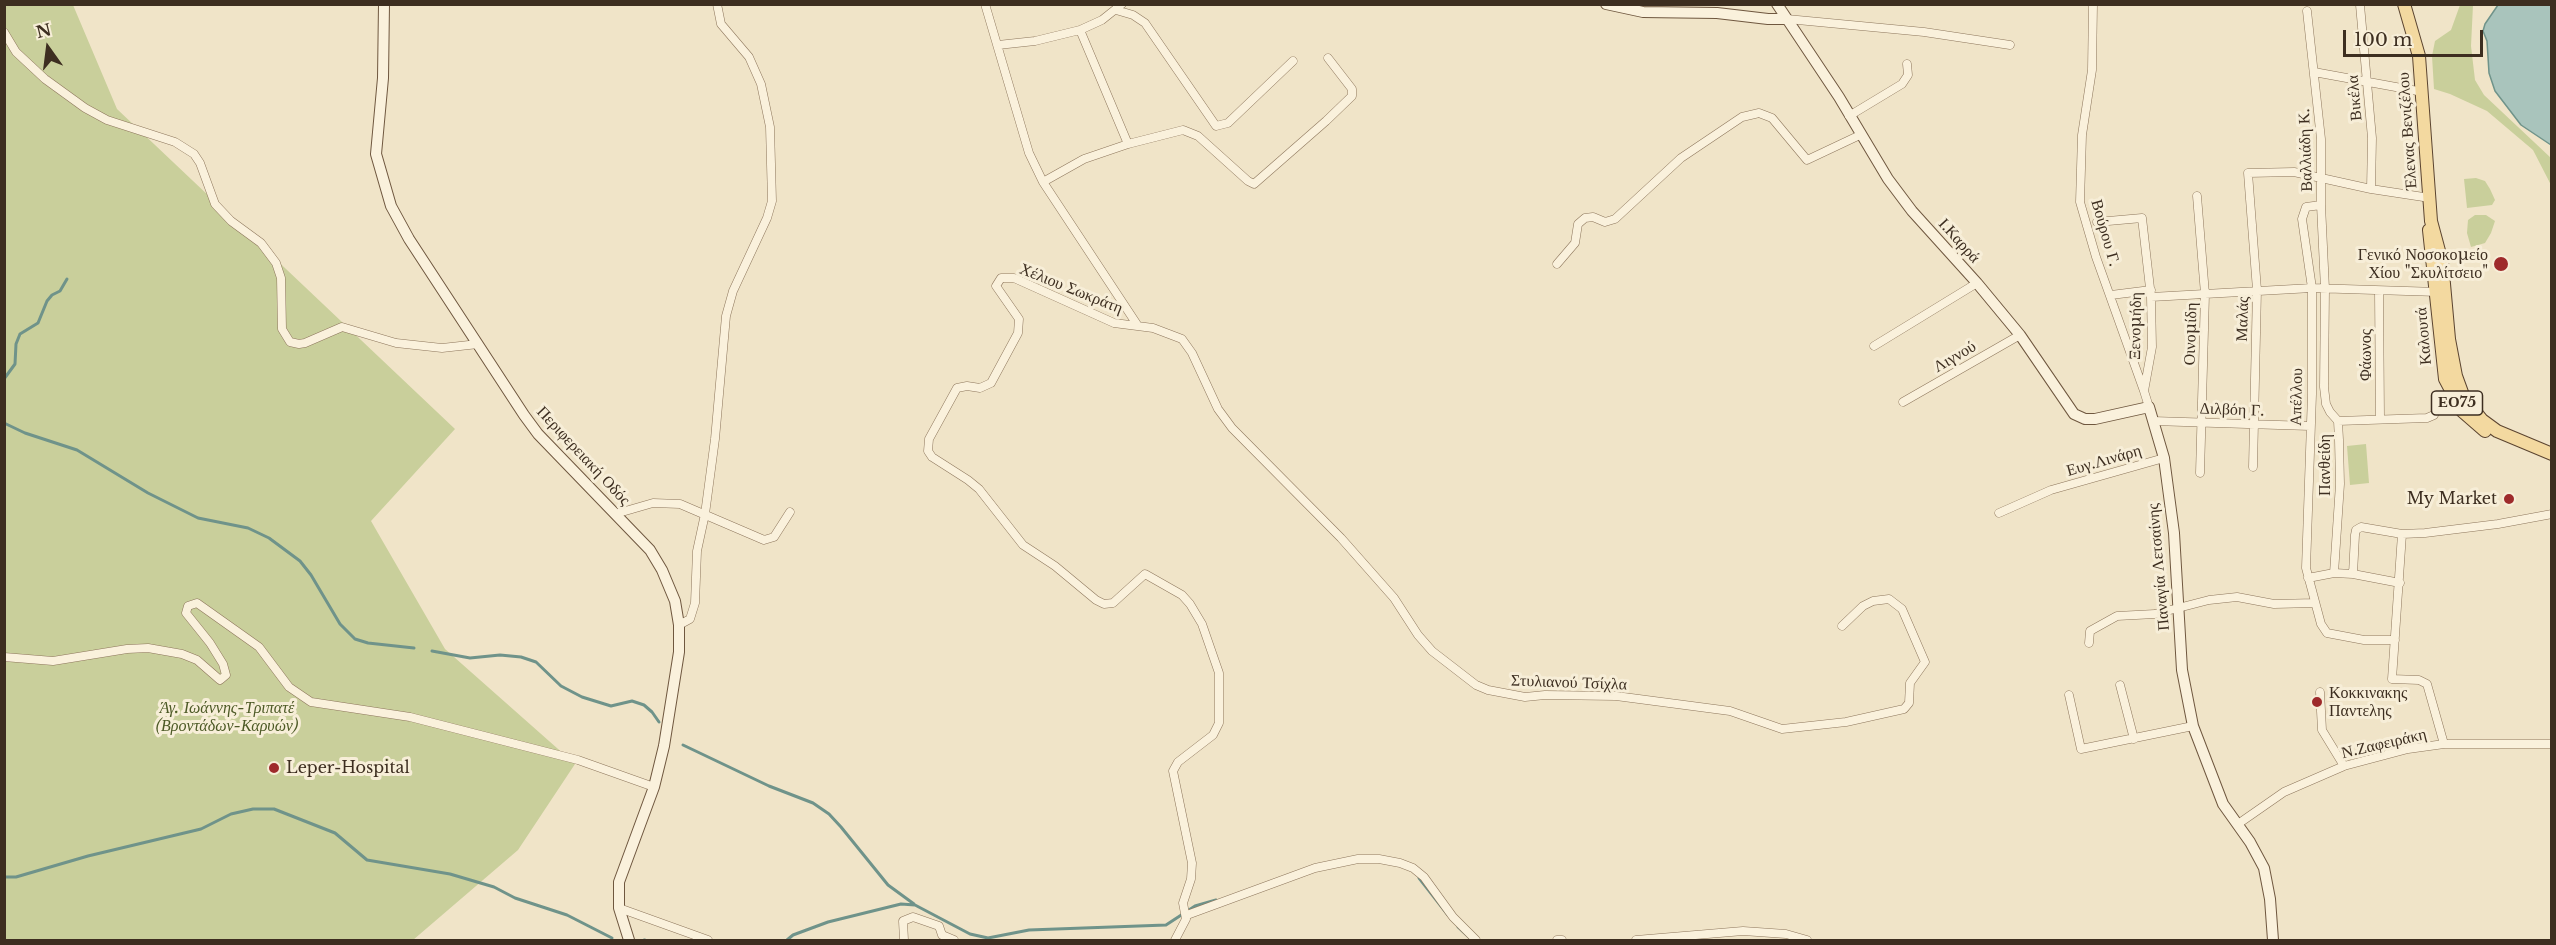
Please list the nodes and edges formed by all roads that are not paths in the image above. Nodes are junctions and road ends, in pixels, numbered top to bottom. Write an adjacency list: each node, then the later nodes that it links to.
1 (384, 4): 44 (main road, Περιφερειακή Οδός)
2 (717, 4): 64 (street)
3 (985, 4): 14 (street, Χέλιου Σωκράτη)
4 (1606, 4): 11 (main road)
5 (1777, 4): 11 (main road, Ι.Καρρά)
6 (2093, 4): 41 (street, Βούρου Γ.)
7 (2404, 4): 21 (main road, Έλενας Βενιζέλου / ΕΟ75)
8 (2360, 5): 20 (street, Βικέλα)
9 (1119, 7): 12 (street); 17 (street)
10 (2307, 11): 19 (street, Βαλλιάδη Κ.)
11 (1787, 19): 15 (street); 22 (main road, Ι.Καρρά)
12 (1080, 30): 14 (street); 24 (street)
13 (4, 32): 44 (street)
14 (998, 45): 26 (street, Χέλιου Σωκράτη)
15 (2010, 45)
16 (1328, 58): 24 (street)
17 (1293, 61)
18 (1907, 64): 22 (street)
19 (2314, 72): 20 (street); 25 (street, Βαλλιάδη Κ.)
20 (2367, 83): 21 (street); 27 (street, Βικέλα)
21 (2423, 92): 29 (main road, Έλενας Βενιζέλου / ΕΟ75)
22 (1849, 116): 23 (main road, Ι.Καρρά)
23 (1860, 135): 32 (street); 33 (main road, Ι.Καρρά)
24 (1128, 144): 26 (street)
25 (2322, 177): 27 (street); 30 (street, Βαλλιάδη Κ.); 36 (street, Μαλάς)
26 (1043, 182): 42 (street, Χέλιου Σωκράτη)
27 (2371, 189): 29 (street)
28 (2197, 196): 40 (street, Οινομίδη)
29 (2430, 198): 38 (main road, Έλενας Βενιζέλου / ΕΟ75)
30 (2320, 205): 34 (street, Απέλλου); 35 (street, Βαλλιάδη Κ.)
31 (2097, 222): 39 (street, Ξενομήδη)
32 (1557, 264)
33 (1977, 283): 43 (main road, Ι.Καρρά); 45 (street)
34 (2312, 288): 35 (street); 36 (street); 55 (street, Απέλλου)
35 (2325, 289): 37 (street); 52 (street, Πανθείδη)
36 (2257, 290): 40 (street); 54 (street, Μαλάς)
37 (2379, 291): 38 (street); 50 (street, Φάωνος)
38 (2440, 293): 56 (main road, Καλουτά / ΕΟ75); 58 (main road, Καλουτά / ΕΟ75)
39 (2151, 294): 40 (street); 41 (street); 46 (street, Ξενομήδη)
40 (2205, 294): 53 (street, Οινομίδη)
41 (2110, 295): 46 (street, Βούρου Γ.)
42 (1138, 326): 74 (street, Στυλιανού Τσίχλα); 89 (street, Χέλιου Σωκράτη)
43 (2020, 335): 47 (street, Λιγνού); 49 (main road, Ι.Καρρά)
44 (478, 344): 63 (main road, Περιφερειακή Οδός)
45 (1874, 346)
46 (2144, 391): 49 (street, Ξενομήδη)
47 (1903, 402)
48 (2438, 405): 50 (street)
49 (2149, 407): 51 (main road, Παναγία Λετσαίνης)
50 (2380, 418): 52 (street)
51 (2153, 421): 53 (street, Διλβόη Γ.); 57 (main road, Παναγία Λετσαίνης)
52 (2338, 421): 67 (street, Πανθείδη)
53 (2200, 423): 54 (street, Διλβόη Γ.); 60 (street, Οινομίδη)
54 (2252, 424): 55 (street, Διλβόη Γ.); 59 (street, Μαλάς)
55 (2310, 426): 69 (street, Απέλλου)
56 (2552, 454)
57 (2164, 458): 62 (street, Ευγ.Λινάρη); 72 (main road, Παναγία Λετσαίνης)
58 (2552, 463)
59 (2253, 467)
60 (2200, 473)
61 (790, 512): 64 (street)
62 (1999, 513)
63 (615, 514): 64 (street); 73 (main road, Περιφερειακή Οδός)
64 (705, 514): 73 (street)
65 (2552, 514): 66 (street)
66 (2402, 534): 68 (street); 70 (street)
67 (2334, 573): 68 (street); 69 (street)
68 (2353, 574): 70 (street)
69 (2308, 578): 71 (street, Απέλλου)
70 (2400, 583): 75 (street)
71 (2315, 603): 72 (street); 75 (street, Απέλλου)
72 (2178, 609): 76 (street); 81 (main road, Παναγία Λετσαίνης)
73 (679, 625): 86 (main road, Περιφερειακή Οδός)
74 (1842, 626)
75 (2395, 640): 83 (street)
76 (2089, 643)
77 (4, 657): 86 (street)
78 (2120, 685): 82 (street)
79 (2320, 692): 85 (street)
80 (2069, 695): 82 (street)
81 (2193, 726): 82 (street); 87 (main road, Παναγία Λετσαίνης)
82 (2134, 739)
83 (2444, 744): 84 (street, Ν.Ζαφειράκη); 85 (street, Ν.Ζαφειράκη)
84 (2552, 744)
85 (2344, 766): 87 (street, Ν.Ζαφειράκη)
86 (654, 787): 88 (main road, Περιφερειακή Οδός)
87 (2238, 824): 100 (main road, Παναγία Λετσαίνης)
88 (619, 908): 90 (main road, Περιφερειακή Οδός); 91 (street)
89 (1187, 914): 94 (street); 95 (street)
90 (629, 940)
91 (708, 940)
92 (904, 940): 93 (street)
93 (954, 940)
94 (1175, 940)
95 (1476, 940)
96 (1557, 940): 97 (street)
97 (1562, 940)
98 (1636, 940): 99 (street)
99 (1807, 940)
100 (2273, 940)

